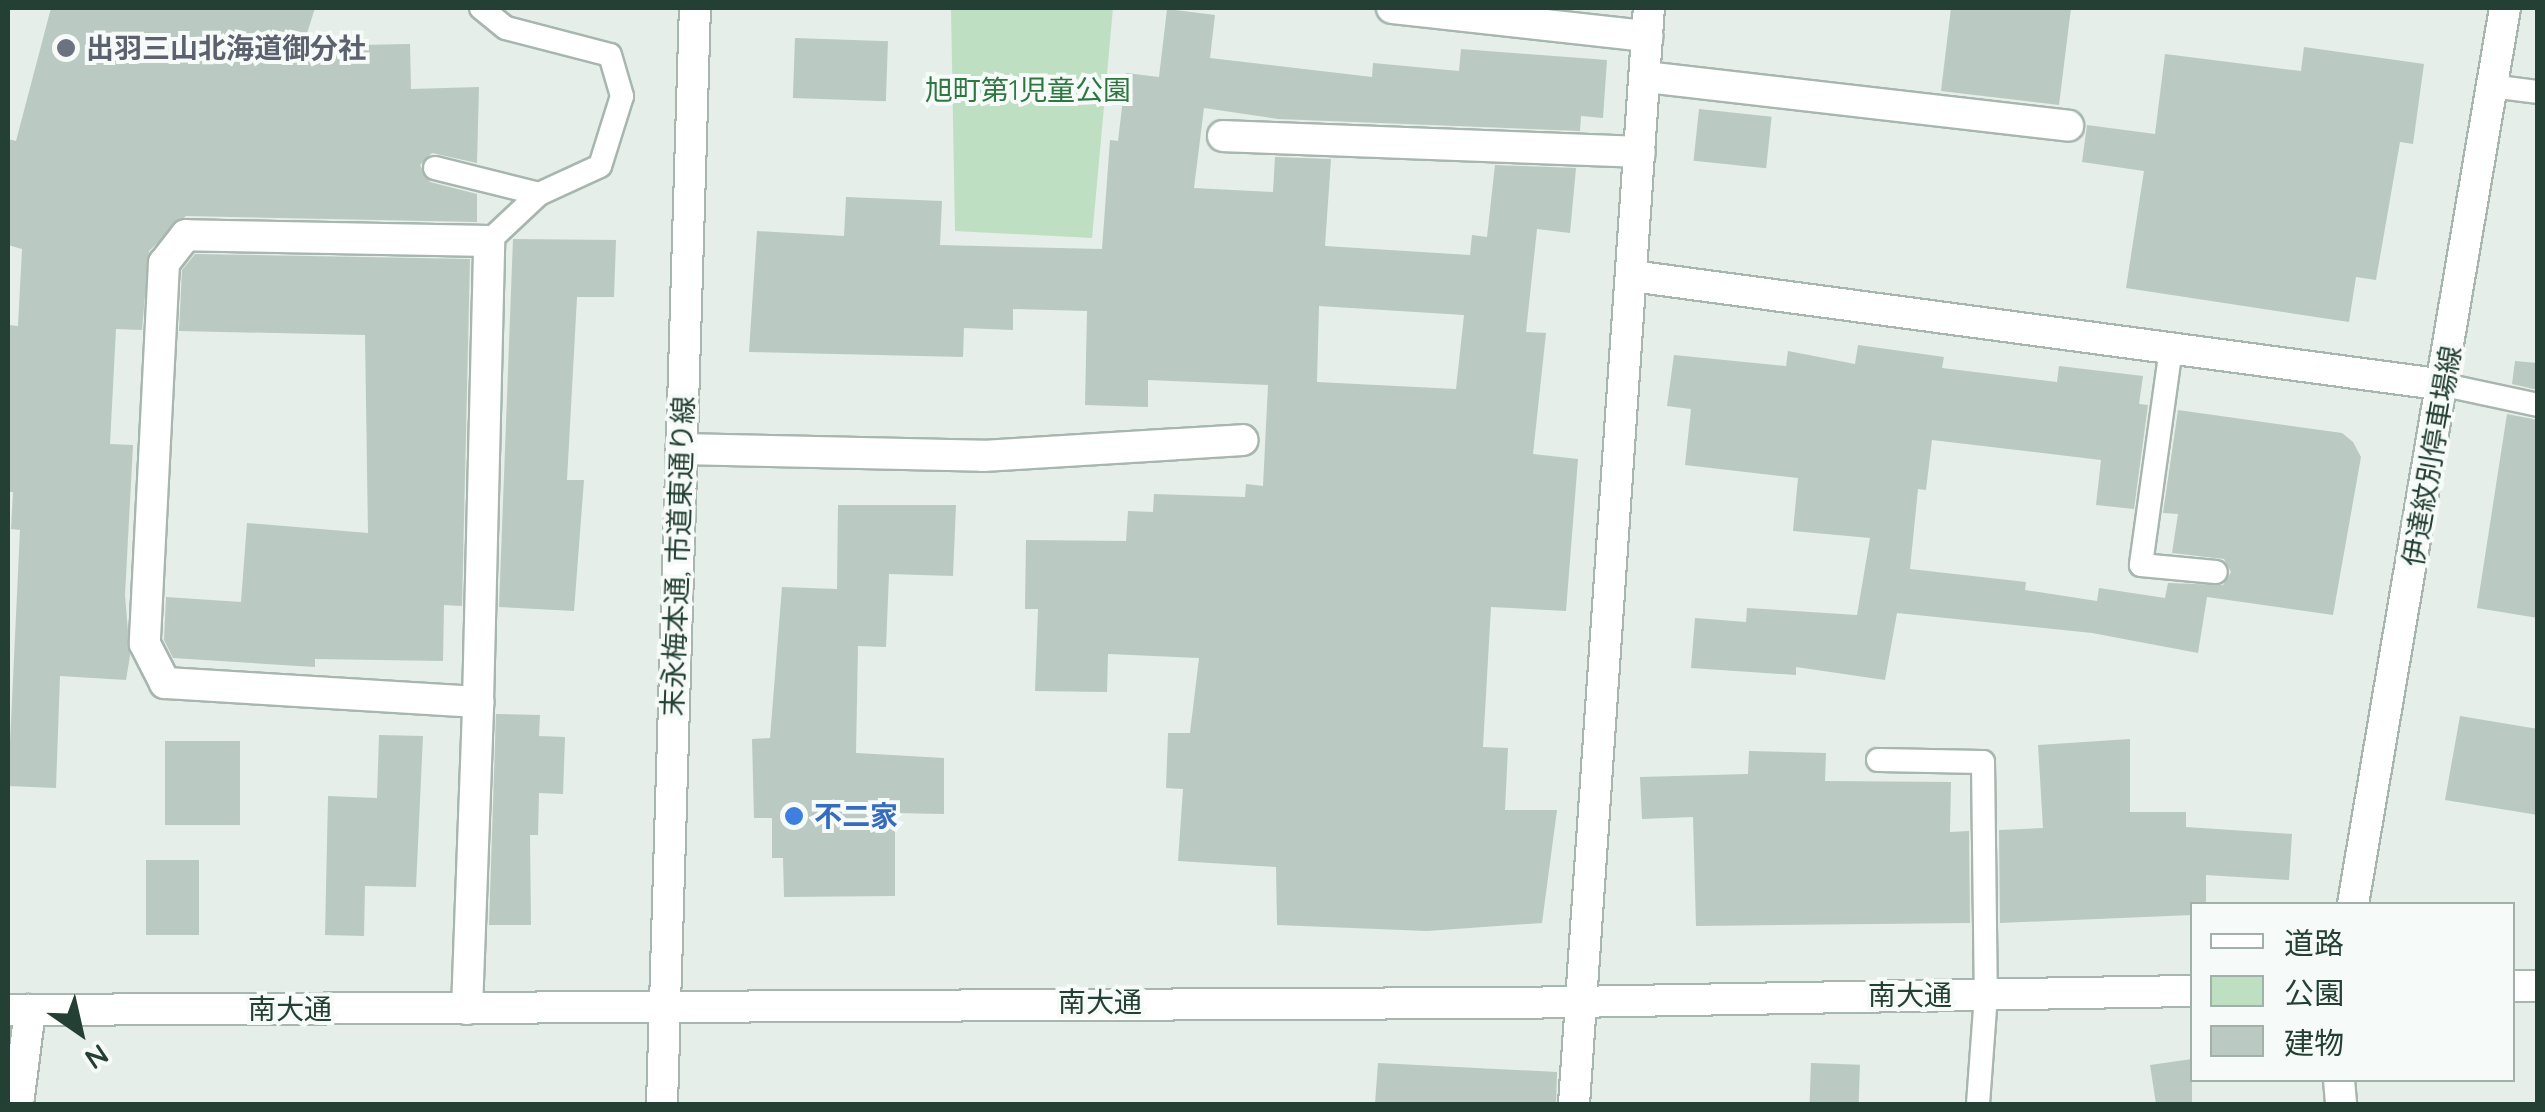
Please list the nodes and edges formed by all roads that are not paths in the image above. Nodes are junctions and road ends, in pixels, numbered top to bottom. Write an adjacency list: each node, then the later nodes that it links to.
1 (480, 8): 13 (lane)
2 (695, 8): 20 (street, 末永梅本通, 市道東通り線)
3 (1392, 8): 5 (street)
4 (2505, 8): 7 (street, 伊達紋別停車場線)
5 (1648, 22): 6 (street)
6 (1647, 77): 9 (street); 11 (street)
7 (2491, 86): 8 (lane); 17 (street, 伊達紋別停車場線)
8 (2538, 92)
9 (2068, 126)
10 (1223, 136): 11 (street)
11 (1640, 152): 15 (street)
12 (436, 168): 13 (lane)
13 (538, 194): 14 (lane)
14 (489, 241): 22 (street); 22 (street)
15 (1632, 276): 16 (street); 27 (street)
16 (2171, 348): 17 (street); 21 (lane)
17 (2445, 384): 18 (lane); 24 (street, 伊達紋別停車場線)
18 (2538, 405)
19 (1243, 440): 20 (street)
20 (681, 449): 28 (street, 末永梅本通, 市道東通り線)
21 (2216, 572)
22 (478, 702): 29 (street)
23 (1878, 760): 26 (lane)
24 (2352, 902)
25 (2190, 990): 26 (street, 南大通)
26 (1986, 995): 27 (street, 南大通); 34 (lane)
27 (1581, 999): 28 (street, 南大通); 33 (street)
28 (666, 1005): 29 (street, 南大通); 32 (street, 末永梅本通, 市道東通り線)
29 (467, 1009): 30 (street, 南大通)
30 (19, 1010): 31 (street)
31 (18, 1104)
32 (662, 1104)
33 (1574, 1104)
34 (1978, 1104)

